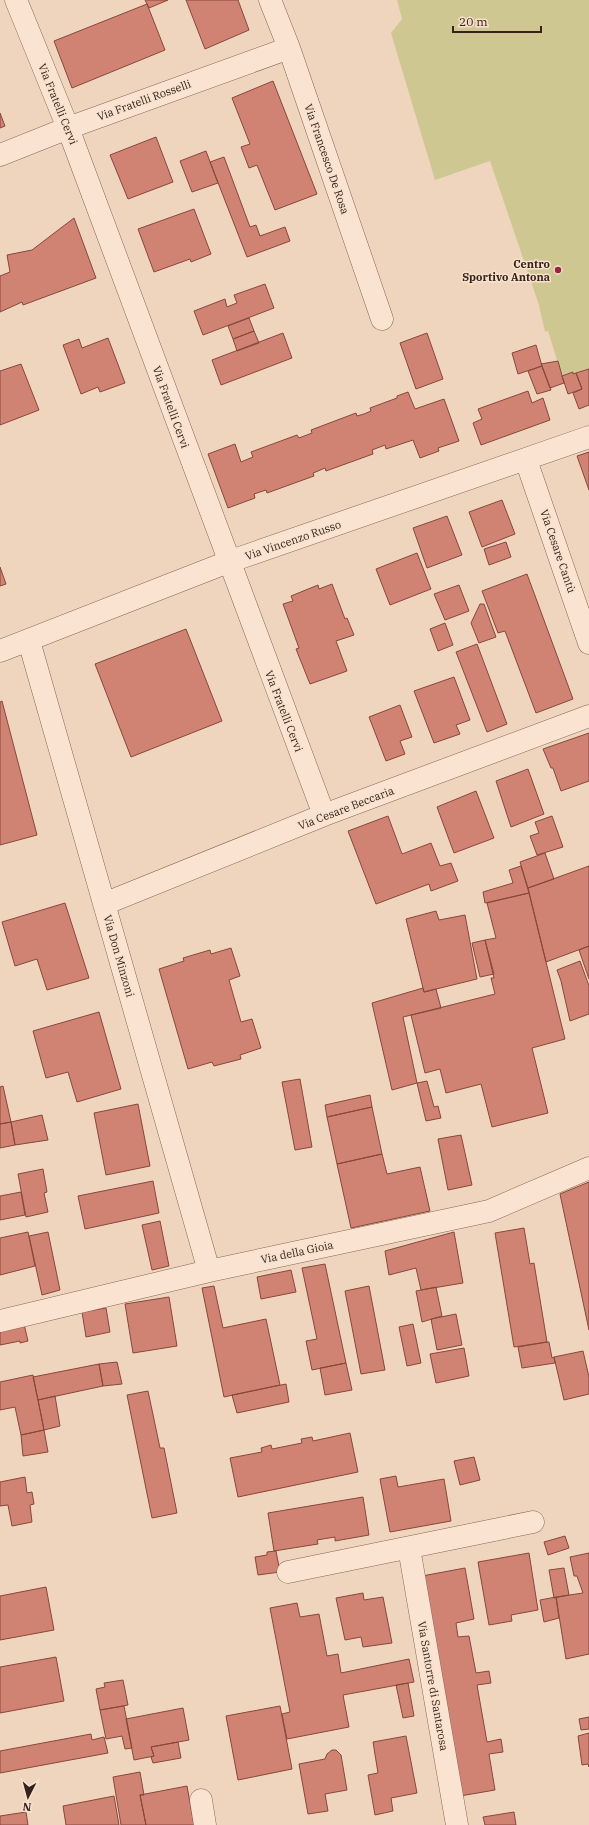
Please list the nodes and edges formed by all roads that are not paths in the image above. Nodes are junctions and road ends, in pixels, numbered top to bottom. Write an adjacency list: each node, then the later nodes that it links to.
1 (16, 0): 4 (street, Via Fratelli Cervi)
2 (270, 0): 3 (street, Via Francesco De Rosa)
3 (288, 48): 4 (street, Via Fratelli Rosselli); 6 (street, Via Francesco De Rosa)
4 (68, 128): 5 (street, Via Fratelli Rosselli); 9 (street, Via Fratelli Cervi)
5 (0, 155)
6 (382, 319)
7 (589, 437): 8 (street, Via Vincenzo Russo)
8 (526, 460): 9 (street, Via Vincenzo Russo); 11 (street, Via Cesare Cantù)
9 (228, 562): 10 (street, Via Vincenzo Russo); 14 (street, Via Fratelli Cervi)
10 (29, 641): 12 (street, Via Vincenzo Russo); 15 (street, Via Don Minzoni)
11 (589, 643)
12 (0, 651)
13 (589, 716): 14 (street, Via Cesare Beccaria)
14 (324, 816): 15 (street, Via Cesare Beccaria)
15 (104, 904): 17 (street, Via Don Minzoni)
16 (589, 1168): 17 (street, Via della Gioia)
17 (209, 1271): 18 (street, Via della Gioia)
18 (0, 1321)
19 (532, 1522): 20 (street)
20 (409, 1548): 21 (street); 23 (street, Via Santorre di Santarosa)
21 (288, 1572)
22 (201, 1800): 24 (street)
23 (453, 1824)
24 (206, 1825)

